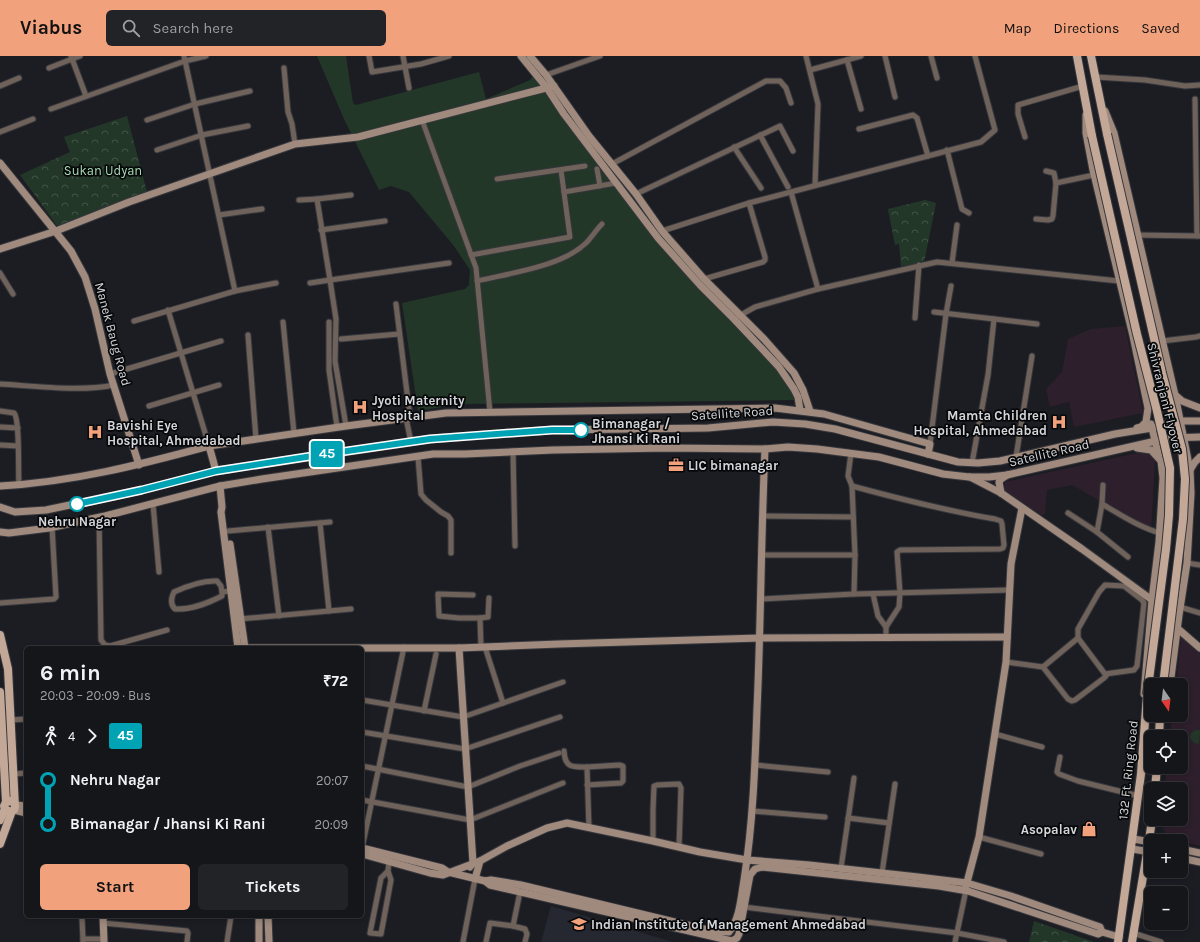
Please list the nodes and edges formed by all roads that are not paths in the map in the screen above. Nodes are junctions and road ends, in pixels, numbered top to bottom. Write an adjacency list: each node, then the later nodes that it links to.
1 (80, 56): 16 (street)
2 (206, 56): 17 (street)
3 (369, 56): 19 (street)
4 (403, 56): 19 (street)
5 (446, 56): 19 (street)
6 (521, 56): 30 (street)
7 (530, 56): 23 (street)
8 (600, 56): 23 (street)
9 (806, 56): 22 (street)
10 (861, 56): 18 (street)
11 (885, 56): 34 (street)
12 (931, 56): 26 (street)
13 (975, 56): 56 (street)
14 (1077, 56): 29 (main road)
15 (1091, 56): 24 (main road)
16 (71, 58): 20 (street); 33 (street)
17 (185, 58): 33 (street); 39 (street)
18 (847, 60): 22 (street); 41 (street)
19 (405, 67): 31 (street)
20 (49, 68)
21 (284, 68): 53 (street)
22 (810, 70): 71 (street)
23 (546, 75): 30 (street)
24 (1096, 77): 27 (street); 37 (main road)
25 (19, 78): 28 (street)
26 (937, 78)
27 (1200, 85)
28 (0, 86)
29 (1083, 86): 36 (main road); 51 (street)
30 (550, 87): 45 (street); 61 (street); 70 (street)
31 (409, 88)
32 (250, 91): 39 (street)
33 (86, 96): 40 (street)
34 (896, 97)
35 (1195, 99): 42 (street)
36 (1086, 102): 67 (street); 247 (main road, Shivranjani Flyover, bridge)
37 (1101, 102): 93 (street); 248 (main road, Shivranjani Flyover, bridge)
38 (791, 103): 61 (street)
39 (195, 104): 44 (street); 49 (street)
40 (51, 109)
41 (861, 109)
42 (1198, 111): 52 (street)
43 (33, 120): 48 (street)
44 (146, 120)
45 (422, 120): 53 (street); 96 (street)
46 (248, 126): 49 (street)
47 (859, 129): 58 (street)
48 (0, 132)
49 (202, 135): 55 (street); 66 (street)
50 (760, 135): 54 (street); 57 (street); 75 (street)
51 (1026, 137)
52 (1198, 138): 60 (street)
53 (295, 144): 66 (street)
54 (734, 148): 74 (street); 78 (street)
55 (157, 150)
56 (947, 150): 58 (street); 84 (street)
57 (793, 151)
58 (928, 156): 71 (street)
59 (0, 163): 91 (street, Manek Baug Road)
60 (1198, 163): 73 (street)
61 (612, 164): 78 (street)
62 (585, 166): 64 (street)
63 (597, 169): 72 (street)
64 (561, 170): 68 (street); 76 (street)
65 (1046, 171): 69 (street)
66 (210, 174): 85 (street); 91 (street)
67 (1094, 175): 69 (street); 104 (street)
68 (497, 179)
69 (1056, 182): 86 (street)
70 (616, 183): 72 (street); 115 (street)
71 (815, 185): 75 (street)
72 (600, 186): 76 (street)
73 (1198, 186): 83 (street)
74 (761, 188)
75 (790, 189): 81 (street); 108 (street)
76 (564, 192): 96 (street)
77 (351, 194): 79 (street)
78 (636, 194): 92 (street)
79 (317, 199): 80 (street); 90 (street)
80 (300, 200)
81 (749, 204): 92 (street); 101 (street)
82 (262, 209): 85 (street)
83 (1198, 211): 94 (street)
84 (969, 213)
85 (219, 215): 109 (street)
86 (1036, 219)
87 (385, 221): 90 (street)
88 (602, 224): 103 (street)
89 (957, 225): 98 (street)
90 (322, 230): 102 (street)
91 (56, 231): 95 (street); 130 (street, Manek Baug Road)
92 (662, 231): 101 (street)
93 (1137, 235): 94 (street); 126 (street)
94 (1198, 236)
95 (0, 250)
96 (471, 255): 103 (street)
97 (449, 263): 102 (street)
98 (952, 263): 99 (street); 104 (street)
99 (919, 265): 108 (street); 116 (street)
100 (0, 272): 110 (street)
101 (704, 279): 115 (street)
102 (330, 280): 106 (street); 148 (street)
103 (477, 281): 142 (street)
104 (1119, 281): 138 (street)
105 (276, 283): 109 (street)
106 (310, 283)
107 (951, 286): 114 (street)
108 (818, 289): 115 (street)
109 (235, 291): 112 (street)
110 (14, 294)
111 (396, 304): 122 (street)
112 (168, 310): 118 (street); 128 (street)
113 (934, 312): 114 (street)
114 (946, 314): 117 (street); 160 (street)
115 (737, 317): 140 (street); 143 (street)
116 (915, 318)
117 (994, 319): 121 (street); 173 (street)
118 (134, 321)
119 (283, 322): 153 (street)
120 (329, 322): 150 (street)
121 (1037, 324)
122 (399, 334): 125 (street); 144 (street)
123 (248, 335): 157 (street)
124 (1200, 336): 126 (street)
125 (341, 339)
126 (1162, 340): 135 (street)
127 (220, 341): 128 (street)
128 (181, 354): 130 (street); 134 (street)
129 (1032, 356): 170 (street)
130 (110, 374): 132 (street, Manek Baug Road)
131 (0, 384): 132 (street)
132 (114, 385): 174 (street, Manek Baug Road)
133 (219, 385): 134 (street)
134 (193, 393): 136 (street); 163 (street)
135 (1175, 395): 139 (street); 145 (street)
136 (149, 406)
137 (772, 408): 140 (street); 142 (street); 147 (street)
138 (1148, 408): 152 (street); 154 (street)
139 (1200, 408)
140 (800, 410): 143 (street)
141 (0, 412): 151 (street)
142 (490, 412): 144 (street)
143 (810, 412): 160 (street)
144 (408, 418): 148 (street); 158 (street)
145 (1181, 421): 146 (street, Satellite Road); 152 (street, Satellite Road); 156 (street)
146 (1200, 421)
147 (772, 422): 158 (street, Satellite Road); 168 (street, Satellite Road)
148 (346, 426): 150 (street)
149 (0, 427): 151 (street)
150 (337, 427): 153 (street)
151 (18, 428): 162 (street)
152 (1152, 428): 154 (street, Satellite Road); 159 (street)
153 (294, 433): 157 (street)
154 (1115, 434): 170 (street, Satellite Road)
155 (1200, 436): 156 (street, Satellite Road)
156 (1184, 438): 159 (street, Satellite Road); 175 (street)
157 (256, 439): 163 (street)
158 (411, 442): 176 (street, Satellite Road)
159 (1155, 442): 165 (street, Satellite Road); 172 (street)
160 (930, 444): 168 (street)
161 (0, 445): 162 (street)
162 (18, 446): 179 (street)
163 (209, 446): 174 (street); 176 (street)
164 (765, 449): 166 (street, Satellite Road); 167 (street, Satellite Road); 191 (street)
165 (1118, 450): 172 (street); 177 (street, Satellite Road)
166 (513, 451): 169 (street, Satellite Road); 202 (street)
167 (851, 452): 178 (street, Satellite Road); 183 (street)
168 (928, 454): 173 (street, Satellite Road)
169 (418, 457): 182 (street, Satellite Road); 203 (street)
170 (1016, 457): 173 (street, Satellite Road)
171 (1200, 458): 175 (street)
172 (1161, 461): 201 (street)
173 (972, 463)
174 (140, 465): 179 (street)
175 (1190, 470): 207 (street)
176 (216, 471): 187 (street, Satellite Road)
177 (1007, 475): 178 (street, Satellite Road); 184 (street)
178 (969, 477): 184 (street)
179 (18, 485): 181 (street)
180 (1103, 485): 186 (street)
181 (0, 486)
182 (220, 486): 185 (street, Satellite Road); 188 (street)
183 (852, 486): 192 (street); 213 (street)
184 (1001, 493): 189 (street)
185 (153, 504): 193 (street, Satellite Road); 209 (street)
186 (1102, 504): 200 (street); 201 (street)
187 (0, 507)
188 (222, 508): 198 (street); 211 (street)
189 (1022, 508): 210 (street); 219 (street)
190 (1068, 513): 200 (street)
191 (762, 516): 192 (street); 204 (street)
192 (853, 517): 205 (street)
193 (99, 518): 196 (street, Satellite Road); 230 (street)
194 (330, 522): 195 (street)
195 (320, 523): 197 (street); 223 (street)
196 (52, 527): 199 (street, Satellite Road); 220 (street)
197 (268, 527): 198 (street); 225 (street)
198 (228, 531): 227 (street)
199 (0, 532)
200 (1097, 532): 206 (street)
201 (1160, 533): 219 (street)
202 (515, 546)
203 (451, 553)
204 (762, 555): 205 (street); 218 (street)
205 (855, 555): 214 (street)
206 (1128, 557)
207 (1187, 563): 208 (street); 221 (street)
208 (1200, 566)
209 (159, 572)
210 (1010, 590): 213 (street); 233 (street)
211 (230, 591): 212 (street); 227 (street)
212 (222, 592): 212 (street)
213 (900, 593): 215 (street); 228 (street)
214 (854, 594): 215 (street); 218 (street)
215 (873, 594): 228 (street)
216 (473, 595): 226 (street)
217 (489, 598): 226 (street)
218 (761, 599): 234 (street)
219 (1152, 600): 246 (street)
220 (0, 603)
221 (1180, 607): 224 (street); 229 (street)
222 (351, 609): 223 (street)
223 (329, 611): 225 (street)
224 (1200, 613)
225 (279, 616): 227 (street)
226 (480, 618): 239 (street)
227 (237, 619): 236 (street)
228 (886, 627): 232 (street)
229 (1177, 628): 241 (street); 249 (street)
230 (168, 630)
231 (0, 635): 258 (main road)
232 (886, 637): 233 (street); 234 (street)
233 (1007, 637): 243 (street)
234 (760, 638): 239 (street); 267 (street)
235 (1078, 638): 244 (street); 245 (street); 245 (street)
236 (240, 646)
237 (364, 647): 238 (street)
238 (404, 647): 240 (street); 254 (street)
239 (483, 647): 240 (street); 253 (street)
240 (459, 648): 256 (street)
241 (1200, 648)
242 (436, 654): 255 (street)
243 (1006, 662): 244 (street); 262 (street)
244 (1043, 666): 245 (street)
245 (1105, 674)
246 (1145, 678)
247 (1150, 678)
248 (1164, 678)
249 (1171, 678)
250 (563, 682): 253 (street)
251 (0, 692): 270 (main road)
252 (364, 700): 254 (street)
253 (503, 703): 256 (street)
254 (391, 706): 255 (street); 263 (street)
255 (424, 711): 256 (street)
256 (463, 717): 265 (street)
257 (560, 717): 265 (street)
258 (11, 720): 259 (street); 274 (main road)
259 (24, 720)
260 (1145, 722): 280 (main road, 132 Ft. Ring Road)
261 (364, 732): 263 (street)
262 (995, 734): 264 (street); 293 (street)
263 (385, 736): 265 (street); 271 (street)
264 (1042, 747)
265 (465, 749): 279 (street)
266 (1060, 757): 280 (street)
267 (755, 765): 272 (street); 285 (street)
268 (364, 766): 271 (street)
269 (587, 767): 278 (street); 278 (street); 279 (street)
270 (2, 769): 284 (main road)
271 (378, 769): 279 (street); 282 (street)
272 (828, 772)
273 (24, 773): 274 (street)
274 (14, 774): 284 (main road)
275 (854, 778): 288 (street)
276 (563, 783): 290 (street)
277 (895, 784): 291 (street)
278 (587, 785): 292 (street)
279 (468, 787): 290 (street)
280 (1138, 796): 295 (main road, 132 Ft. Ring Road)
281 (364, 800): 282 (street)
282 (372, 802): 290 (street); 294 (street)
283 (24, 806): 284 (street)
284 (9, 807): 286 (street); 289 (main road); 298 (main road)
285 (752, 810): 287 (street); 308 (street)
286 (24, 812)
287 (825, 816)
288 (848, 818): 291 (street); 312 (street)
289 (0, 820)
290 (470, 820): 310 (street)
291 (889, 823): 316 (street)
292 (589, 828): 296 (street); 310 (street)
293 (979, 837): 305 (street); 320 (street)
294 (364, 839)
295 (1133, 839): 297 (street); 301 (main road, 132 Ft. Ring Road)
296 (653, 841): 299 (street); 299 (street)
297 (1144, 841)
298 (0, 844)
299 (679, 847): 308 (street)
300 (364, 848): 315 (street)
301 (1132, 849): 302 (street); 333 (main road)
302 (1144, 850)
303 (1188, 850): 304 (street)
304 (1200, 853)
305 (1040, 854)
306 (364, 855): 309 (street)
307 (1188, 859): 311 (street)
308 (747, 860): 312 (street); 313 (street); 330 (street)
309 (389, 862): 314 (street); 315 (street)
310 (476, 862): 315 (street); 317 (street); 319 (street)
311 (1200, 862)
312 (841, 868): 316 (street)
313 (755, 869): 320 (street); 322 (street)
314 (388, 871): 314 (street)
315 (448, 872): 317 (street)
316 (882, 873): 320 (street)
317 (463, 876): 319 (street)
318 (1144, 877): 332 (main road)
319 (475, 879): 321 (street); 341 (street)
320 (966, 887): 331 (street); 333 (street)
321 (521, 888): 323 (street); 329 (street)
322 (744, 907): 331 (street); 336 (street)
323 (615, 910): 330 (street); 336 (street)
324 (231, 918): 338 (street)
325 (259, 918): 339 (street)
326 (268, 918): 340 (street)
327 (82, 919): 334 (street)
328 (103, 919): 335 (street); 337 (street)
329 (513, 926): 342 (street); 343 (street)
330 (729, 932): 336 (street)
331 (957, 933): 344 (street); 345 (street)
332 (1133, 933): 346 (main road); 347 (street)
333 (1119, 940)
334 (83, 941): 335 (street)
335 (104, 941)
336 (736, 941)
337 (187, 942)
338 (227, 942)
339 (260, 942)
340 (270, 942)
341 (463, 942)
342 (486, 942)
343 (525, 942)
344 (955, 942)
345 (1004, 942)
346 (1132, 942)
347 (1161, 942)

